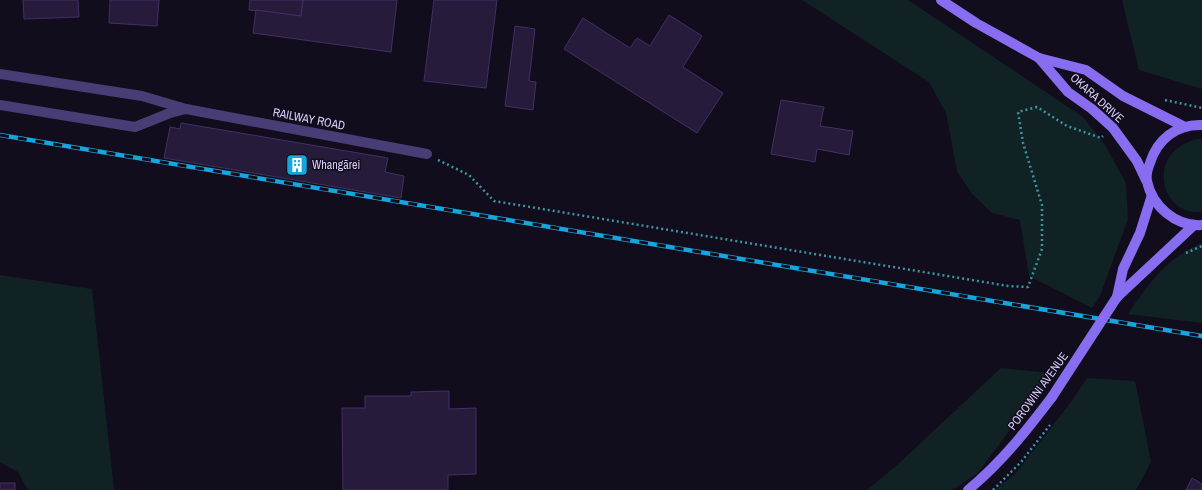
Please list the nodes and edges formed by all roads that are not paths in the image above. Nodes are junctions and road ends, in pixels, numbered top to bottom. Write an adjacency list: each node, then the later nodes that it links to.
1 (941, 0): 2 (main road, OKARA DRIVE)
2 (1039, 58): 7 (main road, OKARA DRIVE); 9 (main road, OKARA DRIVE)
3 (0, 74): 5 (street, RAILWAY ROAD)
4 (0, 104): 5 (street, RAILWAY ROAD)
5 (186, 109): 8 (street, RAILWAY ROAD)
6 (1202, 125): 7 (main road)
7 (1185, 127): 9 (main road)
8 (427, 154)
9 (1146, 180): 10 (main road, OKARA DRIVE)
10 (1152, 194): 11 (main road, OKARA DRIVE); 12 (main road, POROWINI AVENUE)
11 (1197, 226): 12 (main road, POROWINI AVENUE)
12 (1117, 297): 13 (main road, POROWINI AVENUE, bridge)
13 (968, 490)

